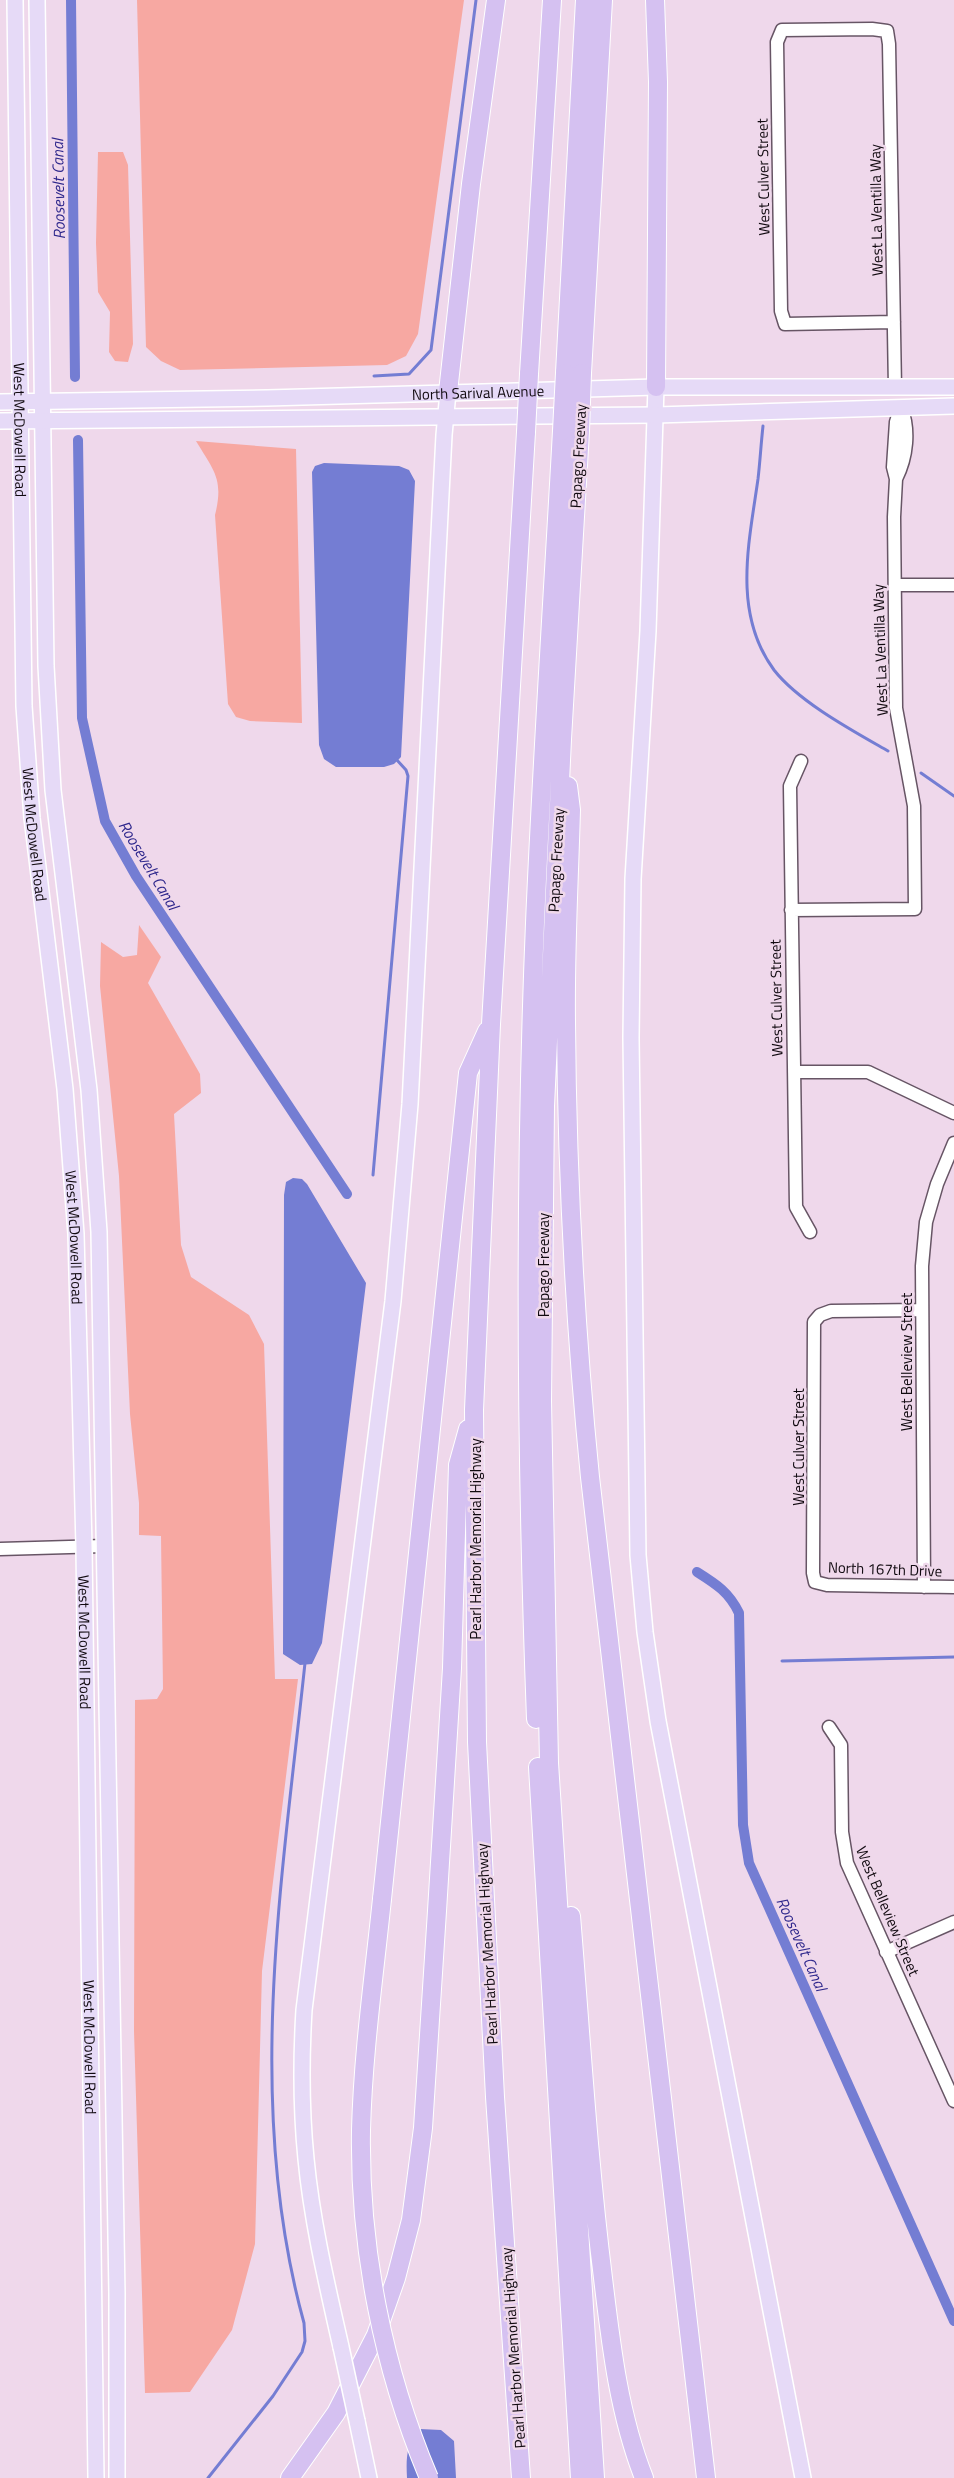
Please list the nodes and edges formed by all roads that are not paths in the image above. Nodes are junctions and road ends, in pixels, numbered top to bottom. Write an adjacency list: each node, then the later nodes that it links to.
1 (15, 0): 17 (main road, West McDowell Road)
2 (37, 0): 18 (main road, West McDowell Road)
3 (496, 0): 14 (highway)
4 (552, 0): 32 (highway, bridge)
5 (585, 0): 10 (highway)
6 (603, 0): 10 (highway, Papago Freeway)
7 (655, 0): 11 (highway)
8 (887, 31): 9 (street, West La Ventilla Way); 9 (street, West Culver Street)
9 (894, 322): 13 (street, West La Ventilla Way)
10 (574, 373): 29 (highway, Papago Freeway, bridge); 56 (highway, bridge)
11 (656, 387): 13 (main road, North Sarival Avenue); 14 (main road, North Sarival Avenue); 22 (main road)
12 (954, 387): 13 (main road, North Sarival Avenue)
13 (895, 388): 21 (main road)
14 (448, 392): 18 (main road, North Sarival Avenue); 23 (main road)
15 (954, 394): 20 (main road)
16 (0, 402): 17 (main road, North Sarival Avenue)
17 (19, 402): 18 (main road, North Sarival Avenue); 26 (main road, West McDowell Road)
18 (42, 402): 24 (main road, West McDowell Road)
19 (954, 406): 20 (main road, North Sarival Avenue)
20 (902, 407): 21 (main road, North Sarival Avenue); 27 (street, West La Ventilla Way)
21 (837, 409): 22 (main road, North Sarival Avenue)
22 (656, 415): 23 (main road, North Sarival Avenue); 60 (main road)
23 (445, 418): 24 (main road, North Sarival Avenue); 53 (main road, bridge)
24 (43, 420): 26 (main road, North Sarival Avenue); 40 (main road, West McDowell Road)
25 (0, 421): 26 (main road, North Sarival Avenue)
26 (20, 421): 39 (main road, West McDowell Road)
27 (895, 585): 28 (street); 31 (street, West La Ventilla Way)
28 (954, 585)
29 (562, 739): 45 (highway, Papago Freeway); 59 (highway)
30 (801, 761): 31 (street, West Culver Street)
31 (791, 910): 33 (street, West Culver Street)
32 (490, 1024): 38 (highway); 54 (highway, bridge)
33 (794, 1072): 34 (street); 36 (street, West Culver Street)
34 (954, 1113)
35 (954, 1143): 37 (street, West Belleview Street)
36 (810, 1232)
37 (922, 1310): 42 (street, West Culver Street); 43 (street, West Belleview Street)
38 (474, 1410): 52 (highway); 55 (highway, Pearl Harbor Memorial Highway)
39 (84, 1546): 40 (street); 41 (street); 50 (main road, West McDowell Road)
40 (104, 1546): 51 (main road, West McDowell Road)
41 (0, 1548)
42 (815, 1582): 43 (street, North 167th Drive)
43 (924, 1587): 44 (street, North 167th Drive)
44 (954, 1588)
45 (548, 1722): 57 (highway); 58 (highway)
46 (829, 1727): 48 (street, West Belleview Street)
47 (954, 1922): 48 (street)
48 (886, 1952): 49 (street, West Belleview Street)
49 (954, 2100)
50 (96, 2478)
51 (117, 2478)
52 (290, 2478)
53 (369, 2478)
54 (429, 2478)
55 (521, 2478)
56 (580, 2478)
57 (595, 2478)
58 (644, 2478)
59 (706, 2478)
60 (803, 2478)

